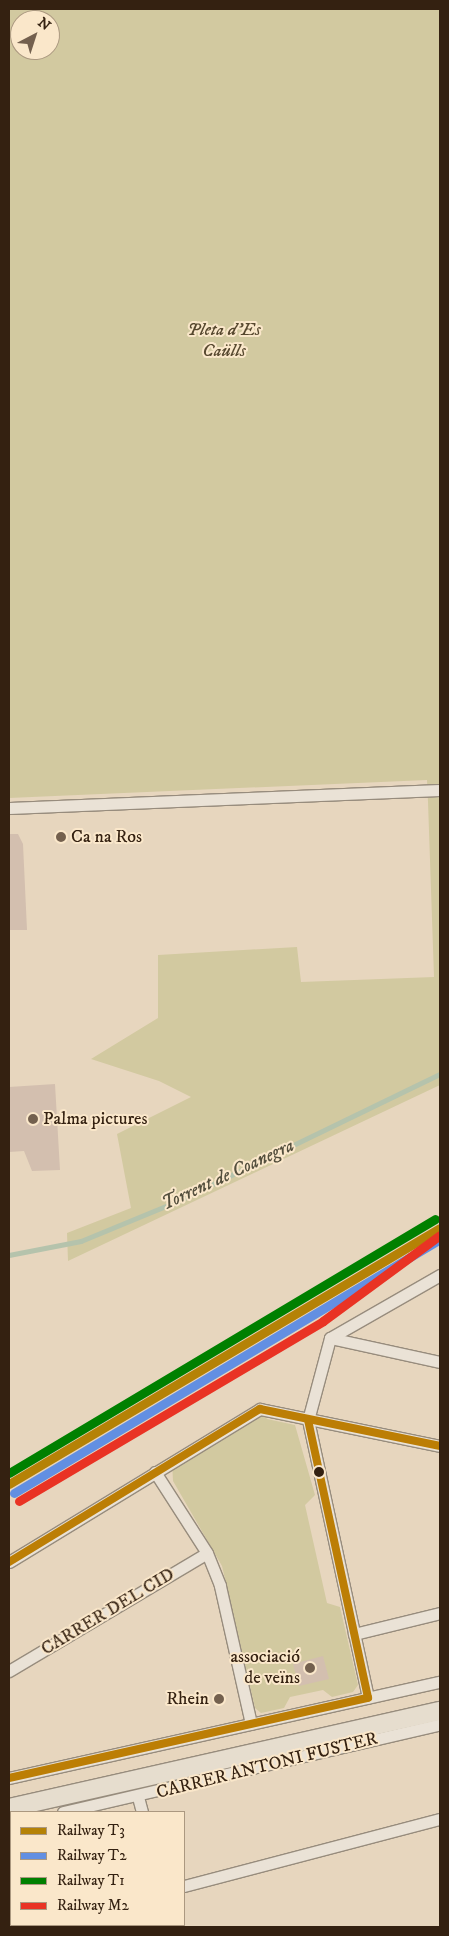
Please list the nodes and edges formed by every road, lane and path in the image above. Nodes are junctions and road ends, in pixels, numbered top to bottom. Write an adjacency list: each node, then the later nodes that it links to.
1 (440, 790): 2 (street)
2 (9, 808)
3 (440, 1275): 4 (street)
4 (330, 1338): 5 (street); 6 (street)
5 (440, 1362)
6 (308, 1420): 7 (street); 8 (street); 12 (street)
7 (440, 1446)
8 (155, 1472): 9 (street); 10 (street)
9 (207, 1553): 13 (street, CARRER DEL CID); 17 (street)
10 (9, 1562)
11 (440, 1613): 12 (street)
12 (354, 1634): 15 (street)
13 (9, 1671)
14 (440, 1682): 15 (street)
15 (368, 1698): 17 (street)
16 (440, 1711): 21 (main road)
17 (251, 1724): 19 (street)
18 (440, 1724): 20 (street, CARRER ANTONI FUSTER)
19 (9, 1778)
20 (138, 1797): 22 (street, CARRER ANTONI FUSTER); 23 (street)
21 (9, 1808)
22 (68, 1811)
23 (142, 1811)
24 (440, 1819): 25 (street)
25 (185, 1886)

